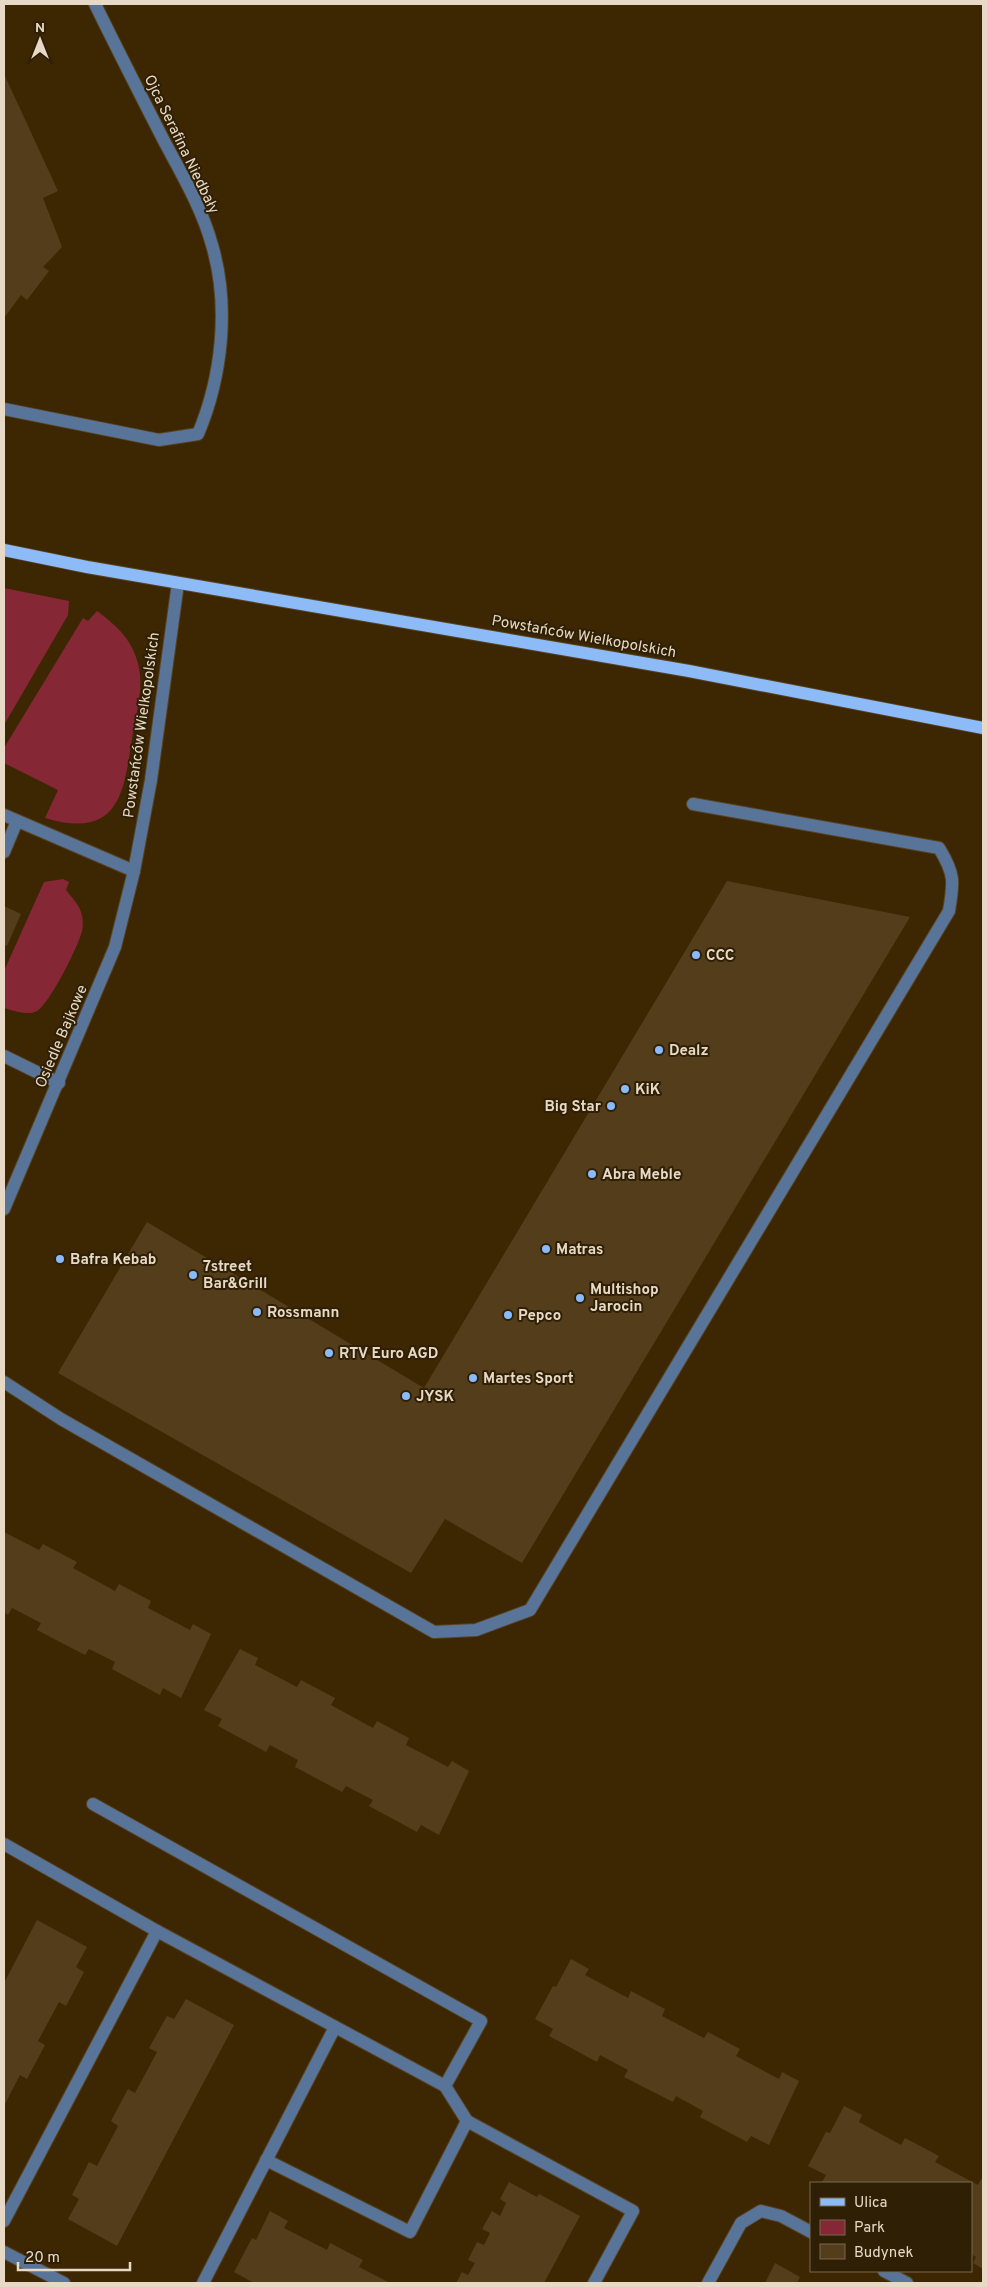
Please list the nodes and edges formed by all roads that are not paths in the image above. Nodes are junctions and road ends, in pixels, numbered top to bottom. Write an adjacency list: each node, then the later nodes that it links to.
1 (95, 4): 2 (street, Ojca Serafina Niedbały)
2 (4, 409)
3 (4, 550): 4 (main road, Powstańców Wielkopolskich)
4 (178, 583): 5 (main road, Powstańców Wielkopolskich); 10 (street, Powstańców Wielkopolskich)
5 (983, 728)
6 (693, 804): 14 (street)
7 (4, 815): 8 (street)
8 (17, 821): 9 (street); 10 (street)
9 (4, 852)
10 (134, 871): 12 (street, Osiedle Bajkowe)
11 (4, 1056): 12 (street)
12 (59, 1083): 13 (street, Osiedle Bajkowe)
13 (4, 1209)
14 (4, 1382)
15 (93, 1804): 19 (street)
16 (4, 1844): 17 (street)
17 (157, 1931): 18 (street); 22 (street)
18 (335, 2027): 19 (street); 21 (street)
19 (445, 2086): 20 (street)
20 (467, 2121): 21 (street); 28 (street)
21 (266, 2160): 27 (street)
22 (4, 2221)
23 (810, 2231): 29 (street)
24 (4, 2252): 26 (street)
25 (886, 2272): 30 (street)
26 (64, 2283)
27 (203, 2283)
28 (594, 2283)
29 (708, 2283)
30 (907, 2283)

